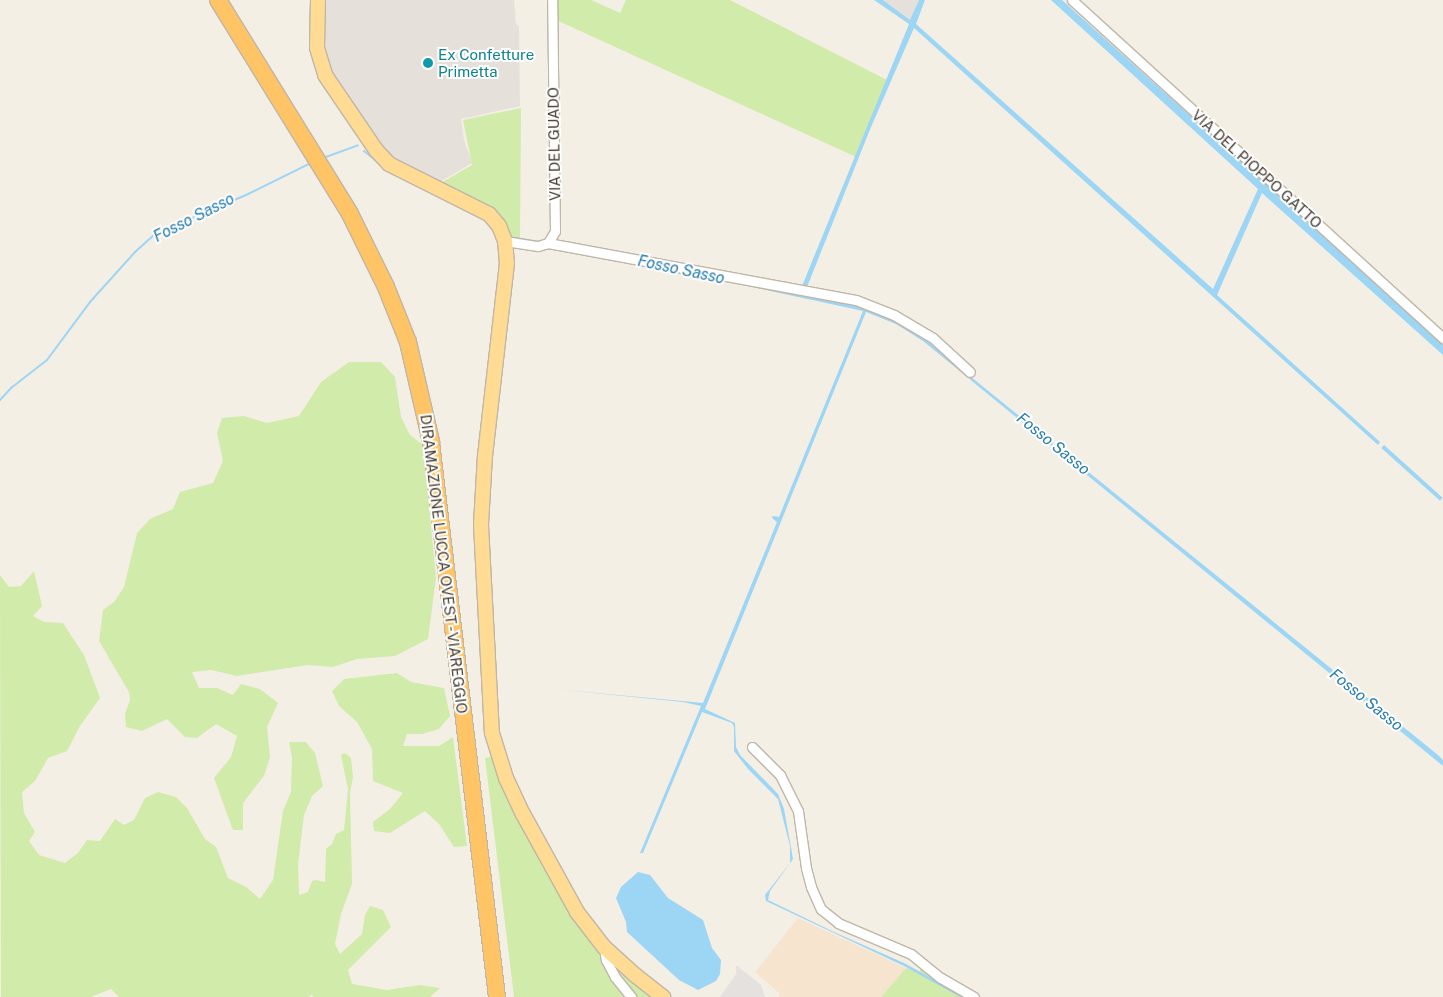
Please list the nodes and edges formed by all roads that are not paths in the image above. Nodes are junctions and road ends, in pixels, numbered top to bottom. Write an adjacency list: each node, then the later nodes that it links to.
1 (218, 0): 8 (highway, DIRAMAZIONE LUCCA OVEST - VIAREGGIO)
2 (230, 0): 8 (highway, DIRAMAZIONE LUCCA OVEST - VIAREGGIO)
3 (318, 0): 6 (main road)
4 (552, 0): 7 (street, VIA DEL GUADO)
5 (1072, 0): 9 (street, VIA DEL PIOPPO GATTO)
6 (505, 241): 7 (street); 12 (main road)
7 (548, 243): 10 (street)
8 (390, 283): 13 (highway, DIRAMAZIONE LUCCA OVEST - VIAREGGIO)
9 (1443, 338)
10 (970, 372)
11 (752, 747): 16 (street)
12 (604, 946): 14 (street); 15 (main road)
13 (502, 989)
14 (631, 997)
15 (663, 997)
16 (974, 997)

